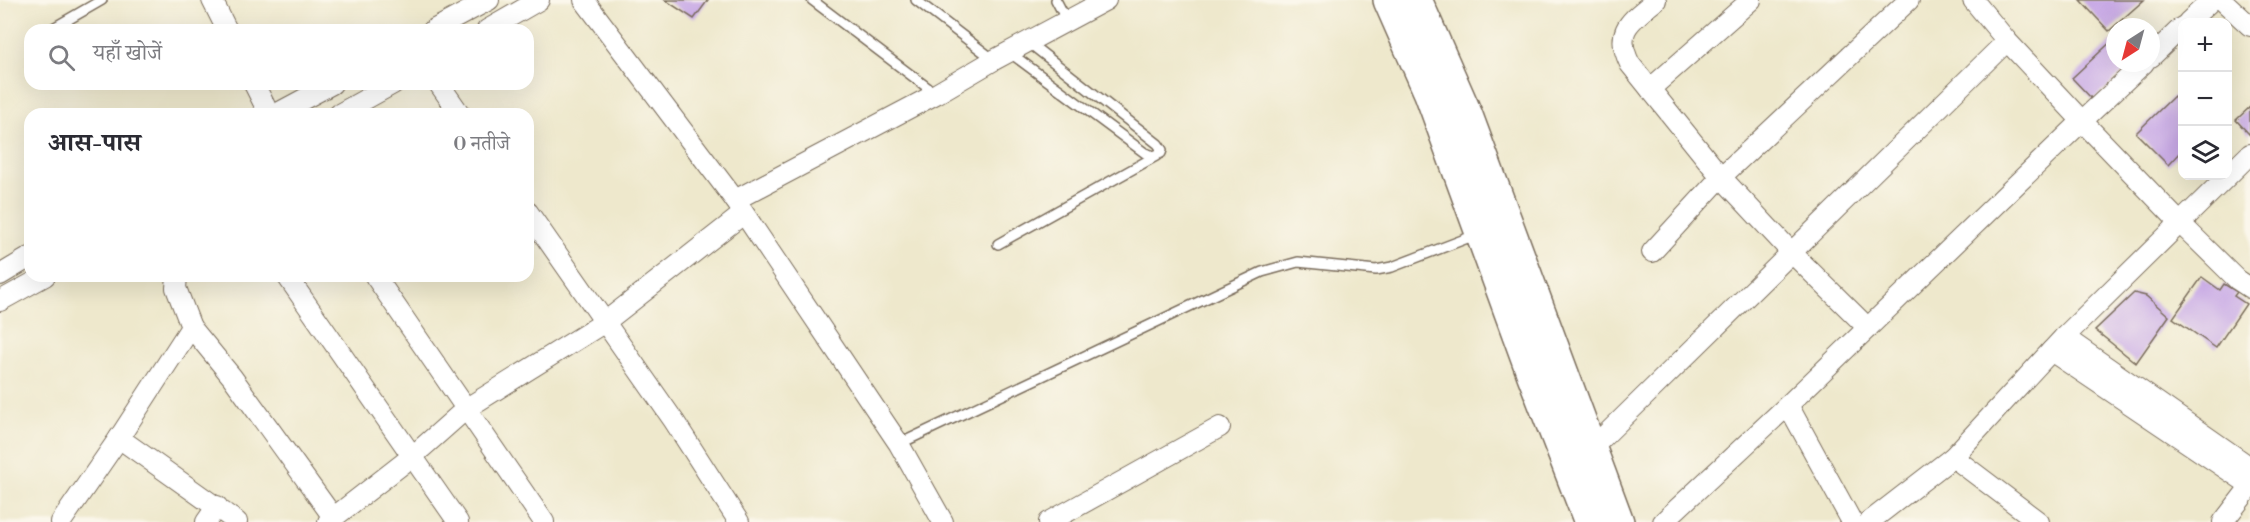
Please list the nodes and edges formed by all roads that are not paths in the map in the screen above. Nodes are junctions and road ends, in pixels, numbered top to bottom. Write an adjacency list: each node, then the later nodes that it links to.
1 (102, 0): 20 (lane)
2 (212, 0): 21 (street)
3 (489, 0): 22 (street)
4 (539, 0): 23 (street)
5 (584, 0): 45 (street)
6 (812, 0): 36 (lane)
7 (916, 0): 29 (lane)
8 (1056, 0): 19 (lane)
9 (1106, 0): 19 (street)
10 (1390, 0): 48 (highway)
11 (1415, 0): 69 (highway)
12 (1656, 0): 31 (street)
13 (1751, 0): 31 (street)
14 (1909, 0): 44 (street)
15 (1974, 0): 26 (street)
16 (2212, 0): 18 (street)
17 (2222, 0): 24 (street)
18 (2192, 18)
19 (1067, 21): 27 (street)
20 (60, 24)
21 (224, 24)
22 (444, 24)
23 (497, 24)
24 (2250, 26)
25 (2178, 31): 28 (street)
26 (2007, 41): 41 (street); 51 (street)
27 (1028, 42): 29 (street); 43 (lane)
28 (2160, 48)
29 (1001, 56): 36 (street); 43 (lane)
30 (2134, 72): 41 (street)
31 (1650, 89): 44 (street)
32 (257, 90): 37 (street)
33 (321, 90): 38 (street)
34 (382, 90): 39 (street)
35 (443, 90): 40 (street)
36 (936, 94): 45 (street)
37 (265, 108)
38 (287, 108)
39 (350, 108)
40 (456, 108)
41 (2082, 121): 47 (street); 62 (street)
42 (2250, 154): 47 (street)
43 (1159, 155): 49 (lane)
44 (1720, 177): 50 (street); 51 (street)
45 (739, 207): 60 (street); 68 (street)
46 (534, 221): 60 (street)
47 (2180, 223): 58 (street); 63 (street)
48 (1483, 232): 68 (lane); 83 (highway)
49 (998, 244)
50 (1652, 252)
51 (1793, 254): 62 (street); 69 (street)
52 (24, 260): 53 (street)
53 (0, 274)
54 (34, 282): 59 (street)
55 (176, 282): 61 (street)
56 (291, 282): 70 (street)
57 (379, 282): 65 (street)
58 (2250, 288)
59 (0, 301)
60 (605, 322): 65 (street); 80 (street)
61 (191, 327): 67 (street); 75 (street)
62 (1868, 328): 64 (street)
63 (2057, 344): 71 (street); 72 (street); 73 (street)
64 (1788, 405): 85 (street); 86 (street)
65 (466, 408): 70 (street); 79 (street)
66 (1221, 427): 82 (street)
67 (119, 438): 74 (street); 76 (street)
68 (899, 444): 81 (street)
69 (1590, 450): 84 (highway)
70 (414, 455): 75 (street); 78 (street)
71 (1953, 457): 87 (street); 88 (street)
72 (2250, 467)
73 (2250, 486): 89 (street)
74 (211, 514): 77 (street)
75 (330, 520)
76 (61, 522)
77 (237, 522)
78 (458, 522)
79 (544, 522)
80 (739, 522)
81 (944, 522)
82 (1050, 522)
83 (1591, 522)
84 (1617, 522)
85 (1663, 522)
86 (1852, 522)
87 (1869, 522)
88 (2039, 522)
89 (2223, 522)

